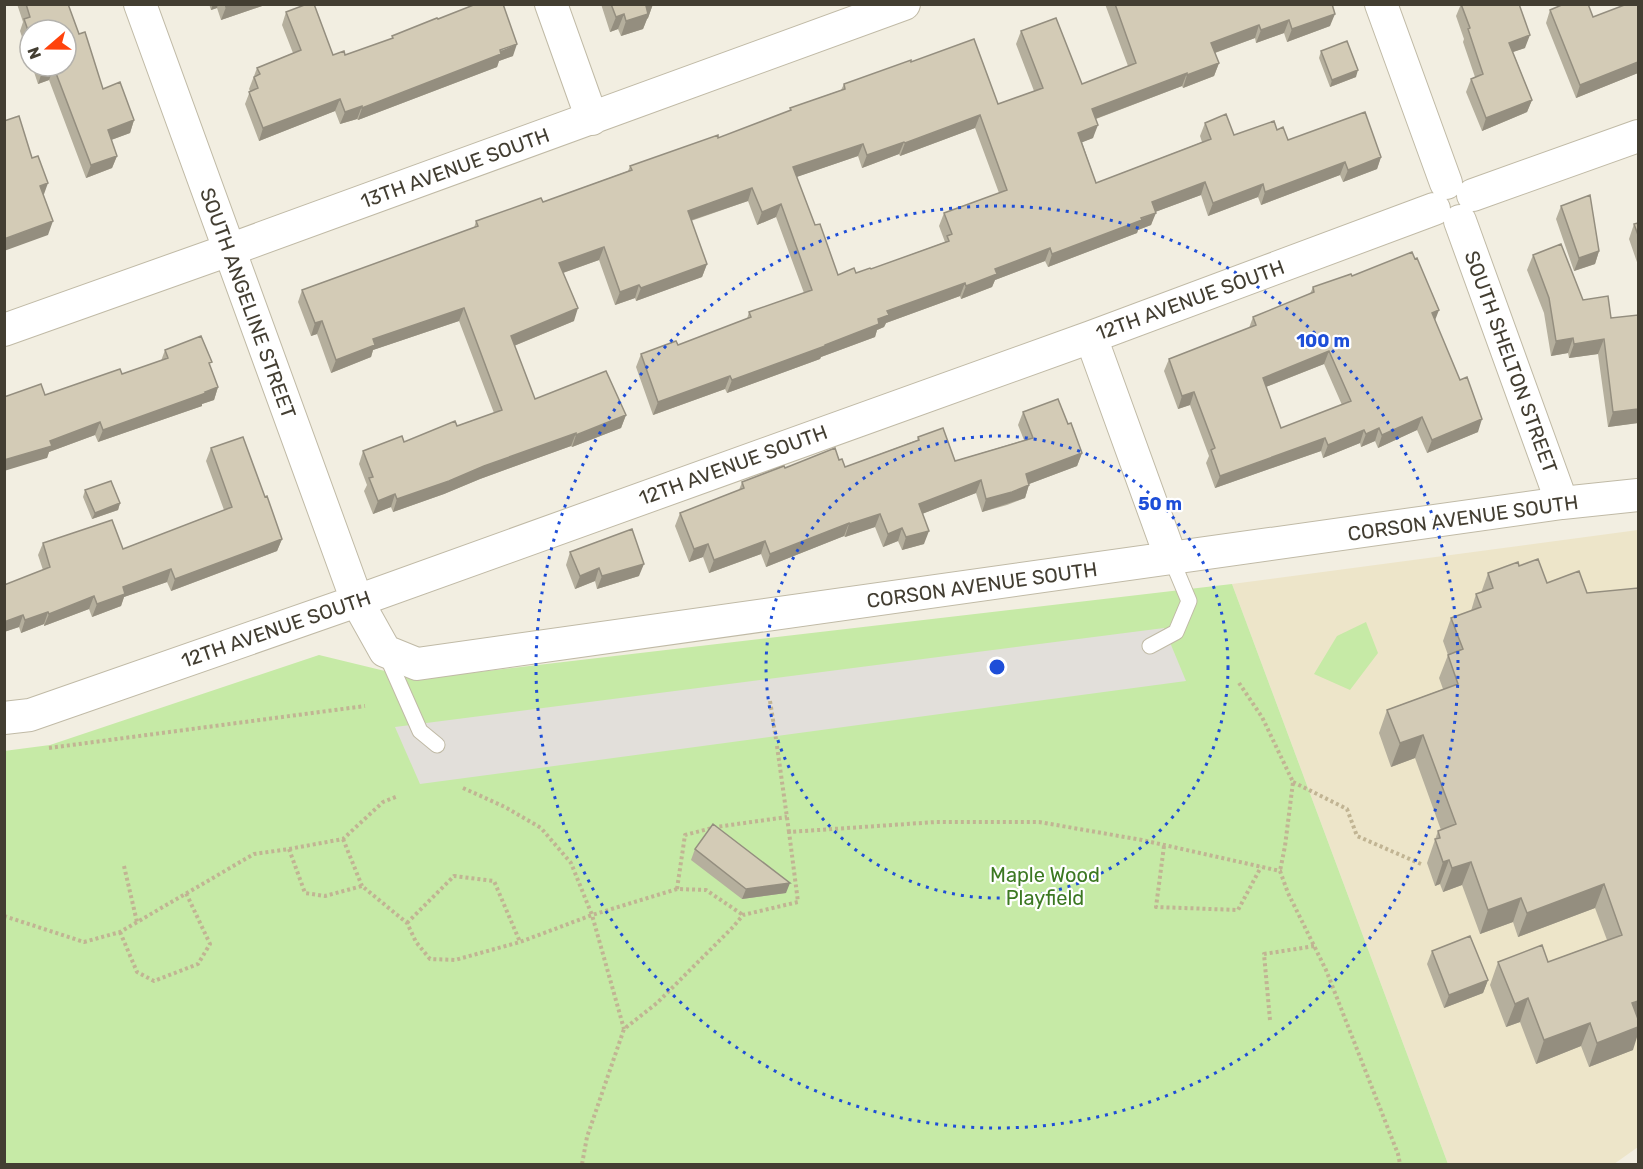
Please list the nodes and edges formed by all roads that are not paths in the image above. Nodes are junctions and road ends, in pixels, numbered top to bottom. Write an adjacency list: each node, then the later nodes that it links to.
1 (140, 4): 8 (street, SOUTH ANGELINE STREET)
2 (551, 4): 5 (street)
3 (904, 4): 5 (street, 13TH AVENUE SOUTH)
4 (1382, 4): 7 (street, SOUTH SHELTON STREET)
5 (592, 119): 8 (street, 13TH AVENUE SOUTH)
6 (1638, 136): 7 (street, 12TH AVENUE SOUTH)
7 (1453, 202): 10 (street, 12TH AVENUE SOUTH); 12 (street, SOUTH SHELTON STREET)
8 (229, 250): 9 (street, 13TH AVENUE SOUTH); 14 (street, SOUTH ANGELINE STREET)
9 (4, 330)
10 (1091, 337): 13 (street); 14 (street, 12TH AVENUE SOUTH)
11 (1638, 495): 12 (street, CORSON AVENUE SOUTH)
12 (1562, 503): 13 (street, CORSON AVENUE SOUTH)
13 (1171, 558): 15 (lane); 16 (street, CORSON AVENUE SOUTH)
14 (357, 601): 16 (street); 17 (street, 12TH AVENUE SOUTH)
15 (1150, 646)
16 (385, 651): 18 (lane)
17 (17, 717)
18 (437, 745)

